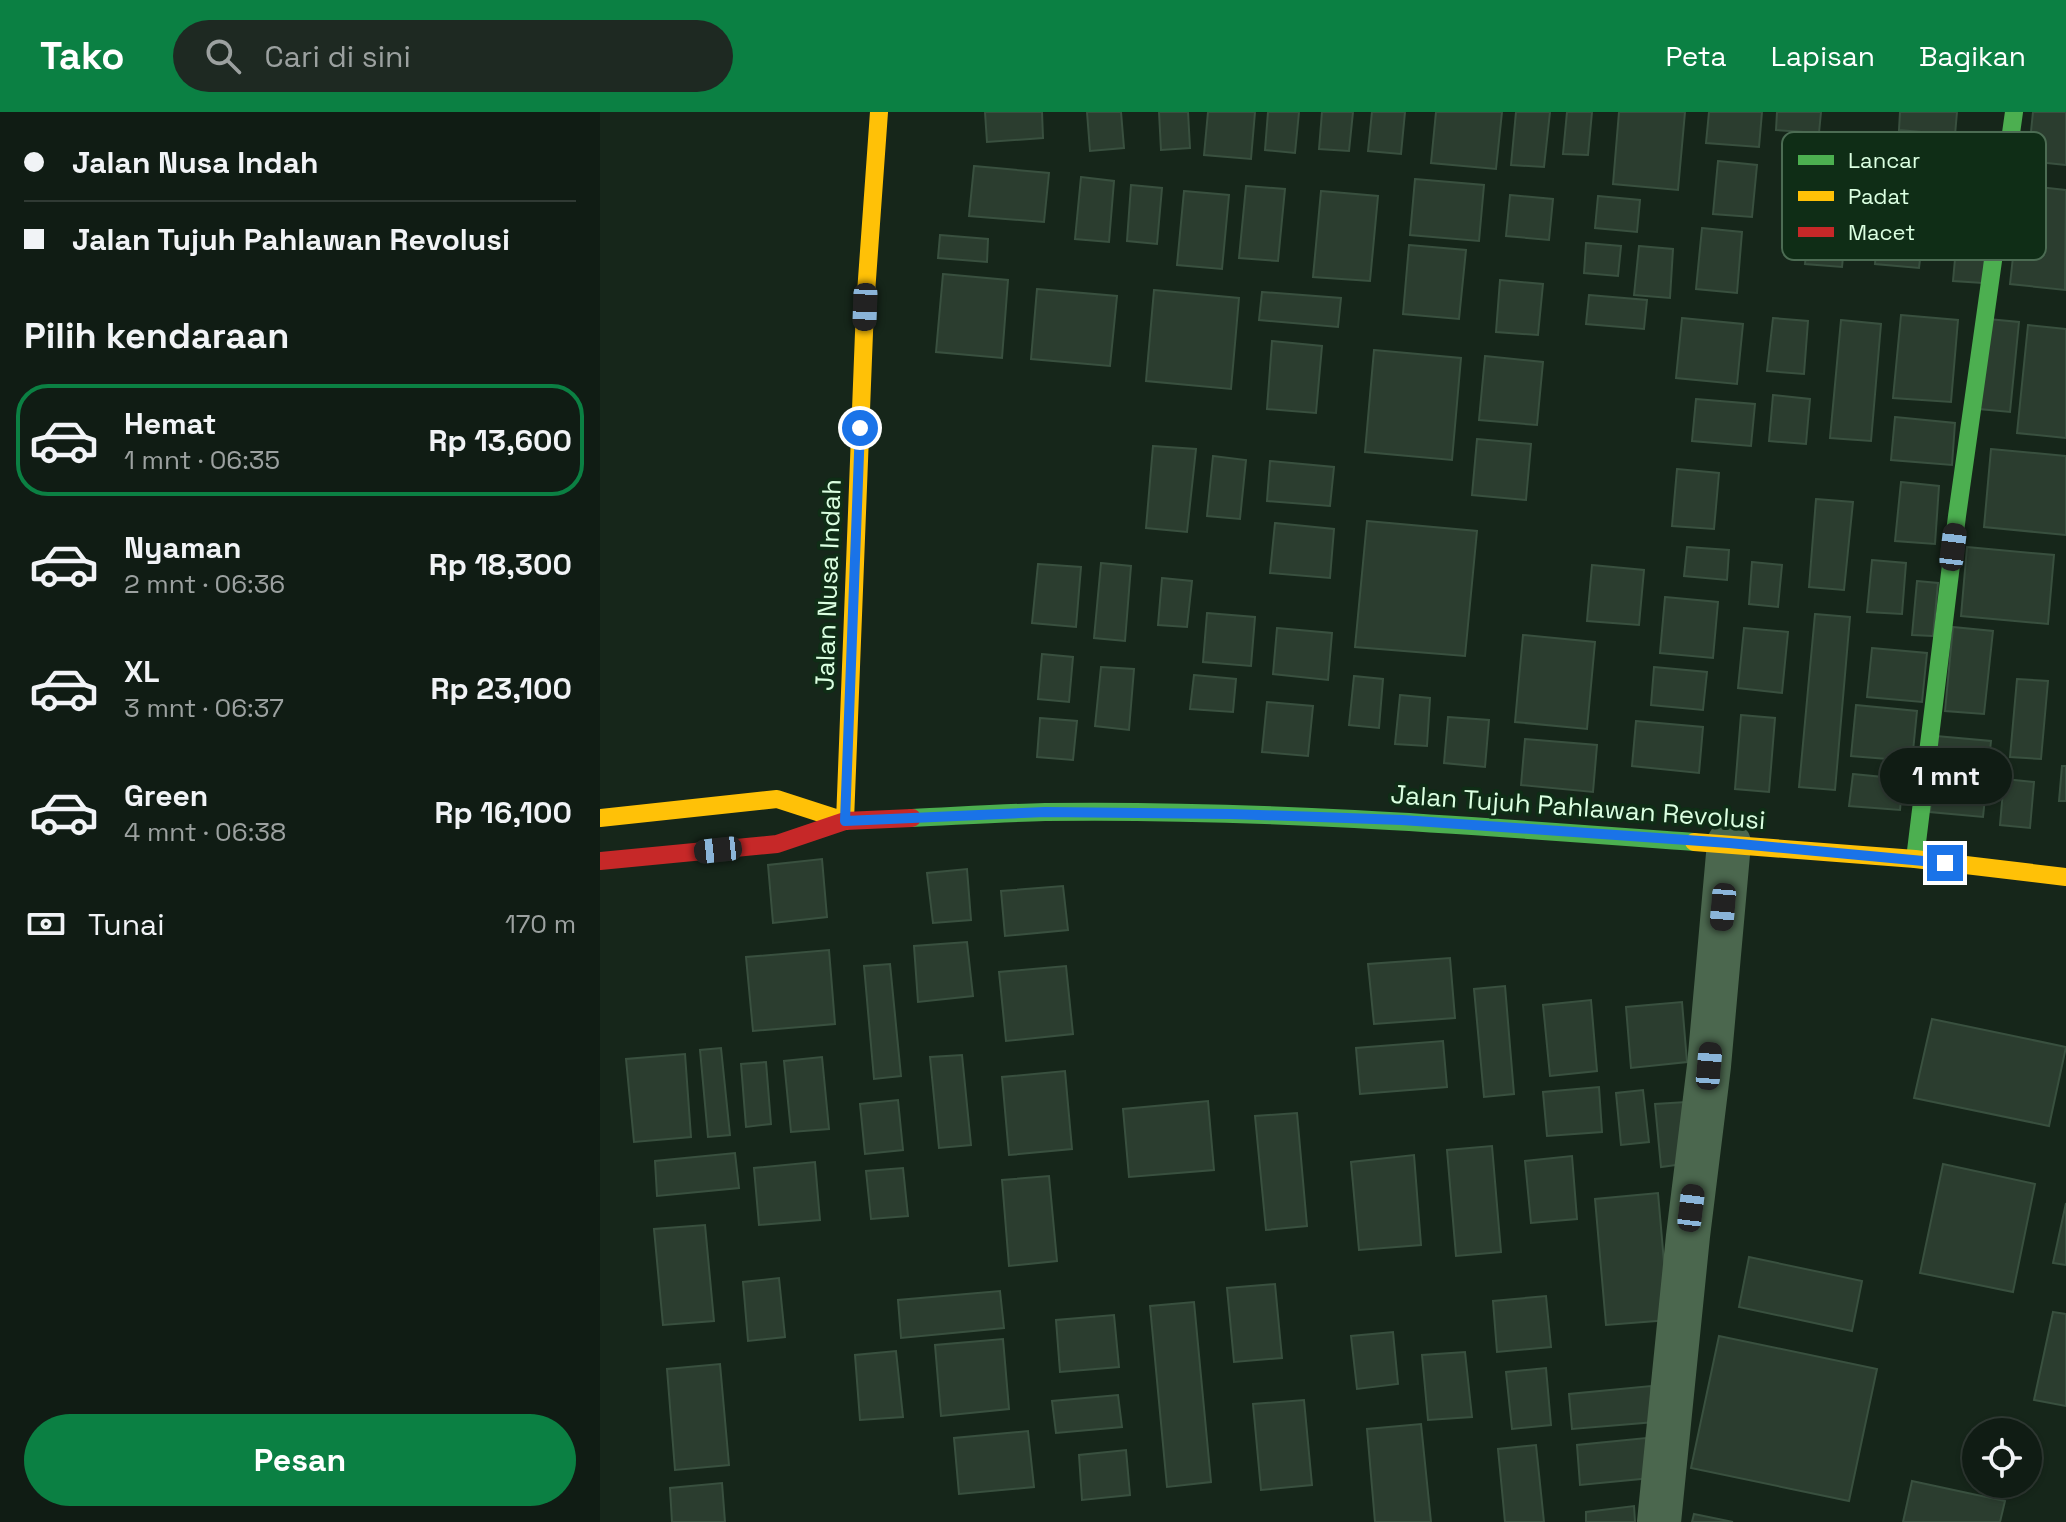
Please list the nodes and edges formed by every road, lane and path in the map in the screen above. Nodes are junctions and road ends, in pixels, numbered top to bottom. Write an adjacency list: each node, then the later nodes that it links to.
1 (879, 112): 6 (main road, Jalan Nusa Indah)
2 (2014, 112): 3 (main road)
3 (2011, 132)
4 (1993, 260): 8 (main road)
5 (600, 818): 6 (main road, Jalan Tujuh Pahlawan Revolusi)
6 (845, 821): 7 (main road, Jalan Tujuh Pahlawan Revolusi); 9 (main road, Jalan Tujuh Pahlawan Revolusi)
7 (1729, 843): 8 (main road, Jalan Tujuh Pahlawan Revolusi); 11 (street)
8 (1915, 859): 10 (main road, Jalan Tujuh Pahlawan Revolusi)
9 (600, 861)
10 (2066, 877)
11 (1659, 1522)

